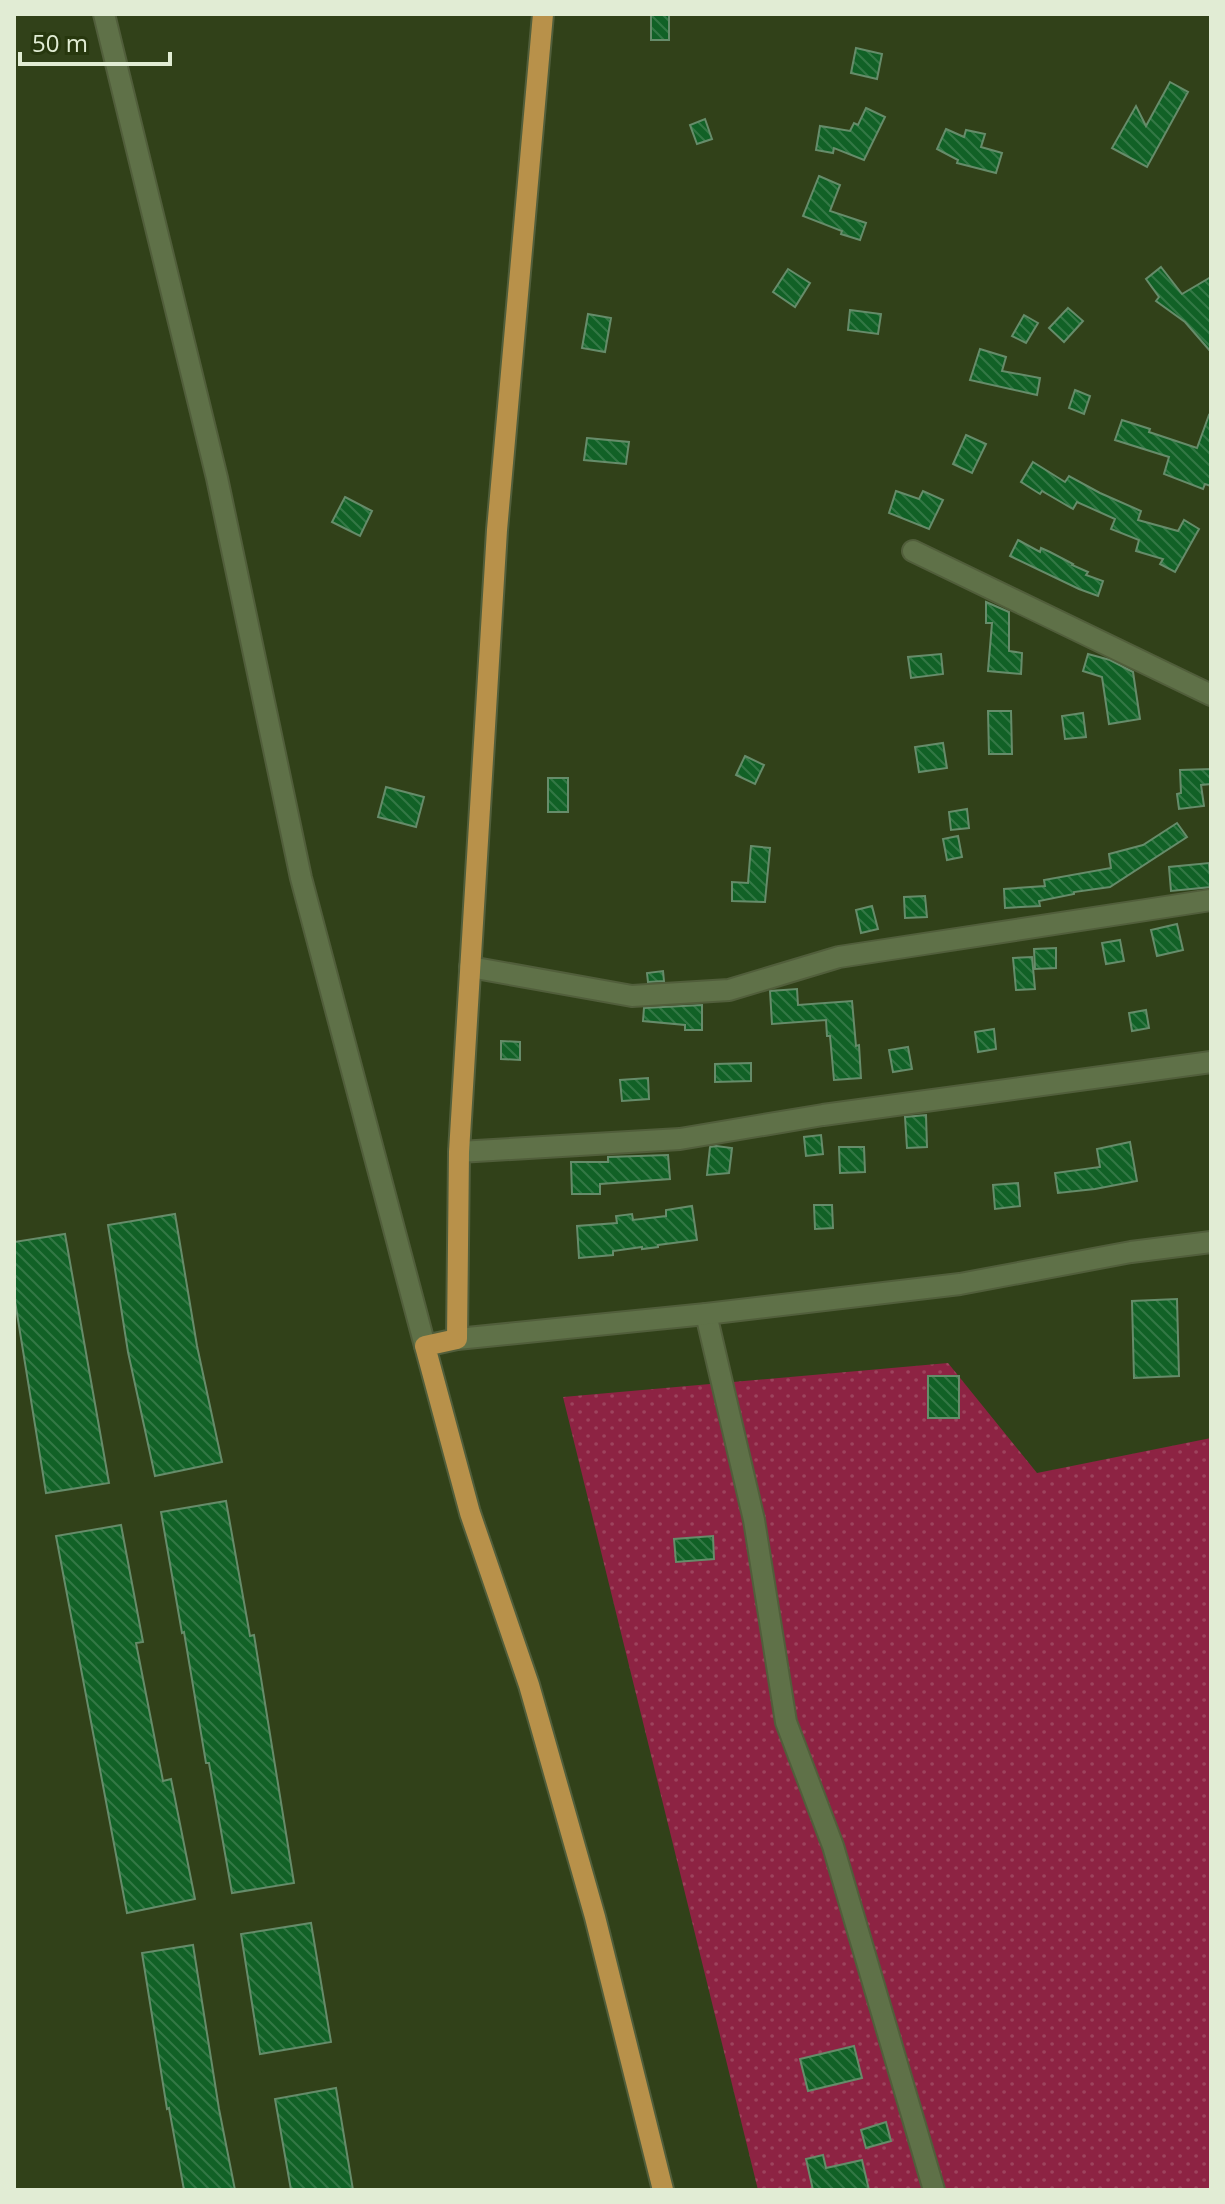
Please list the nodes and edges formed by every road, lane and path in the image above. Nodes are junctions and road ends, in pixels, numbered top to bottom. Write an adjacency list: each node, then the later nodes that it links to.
1 (104, 14): 12 (street)
2 (543, 14): 6 (main road)
3 (913, 551): 4 (street)
4 (1211, 695)
5 (1211, 900): 6 (street)
6 (470, 967): 8 (main road)
7 (1211, 1062): 8 (street)
8 (459, 1152): 11 (main road)
9 (1211, 1242): 10 (street)
10 (706, 1314): 11 (street); 14 (street)
11 (457, 1339): 12 (main road)
12 (425, 1346): 13 (main road)
13 (663, 2190)
14 (934, 2190)

